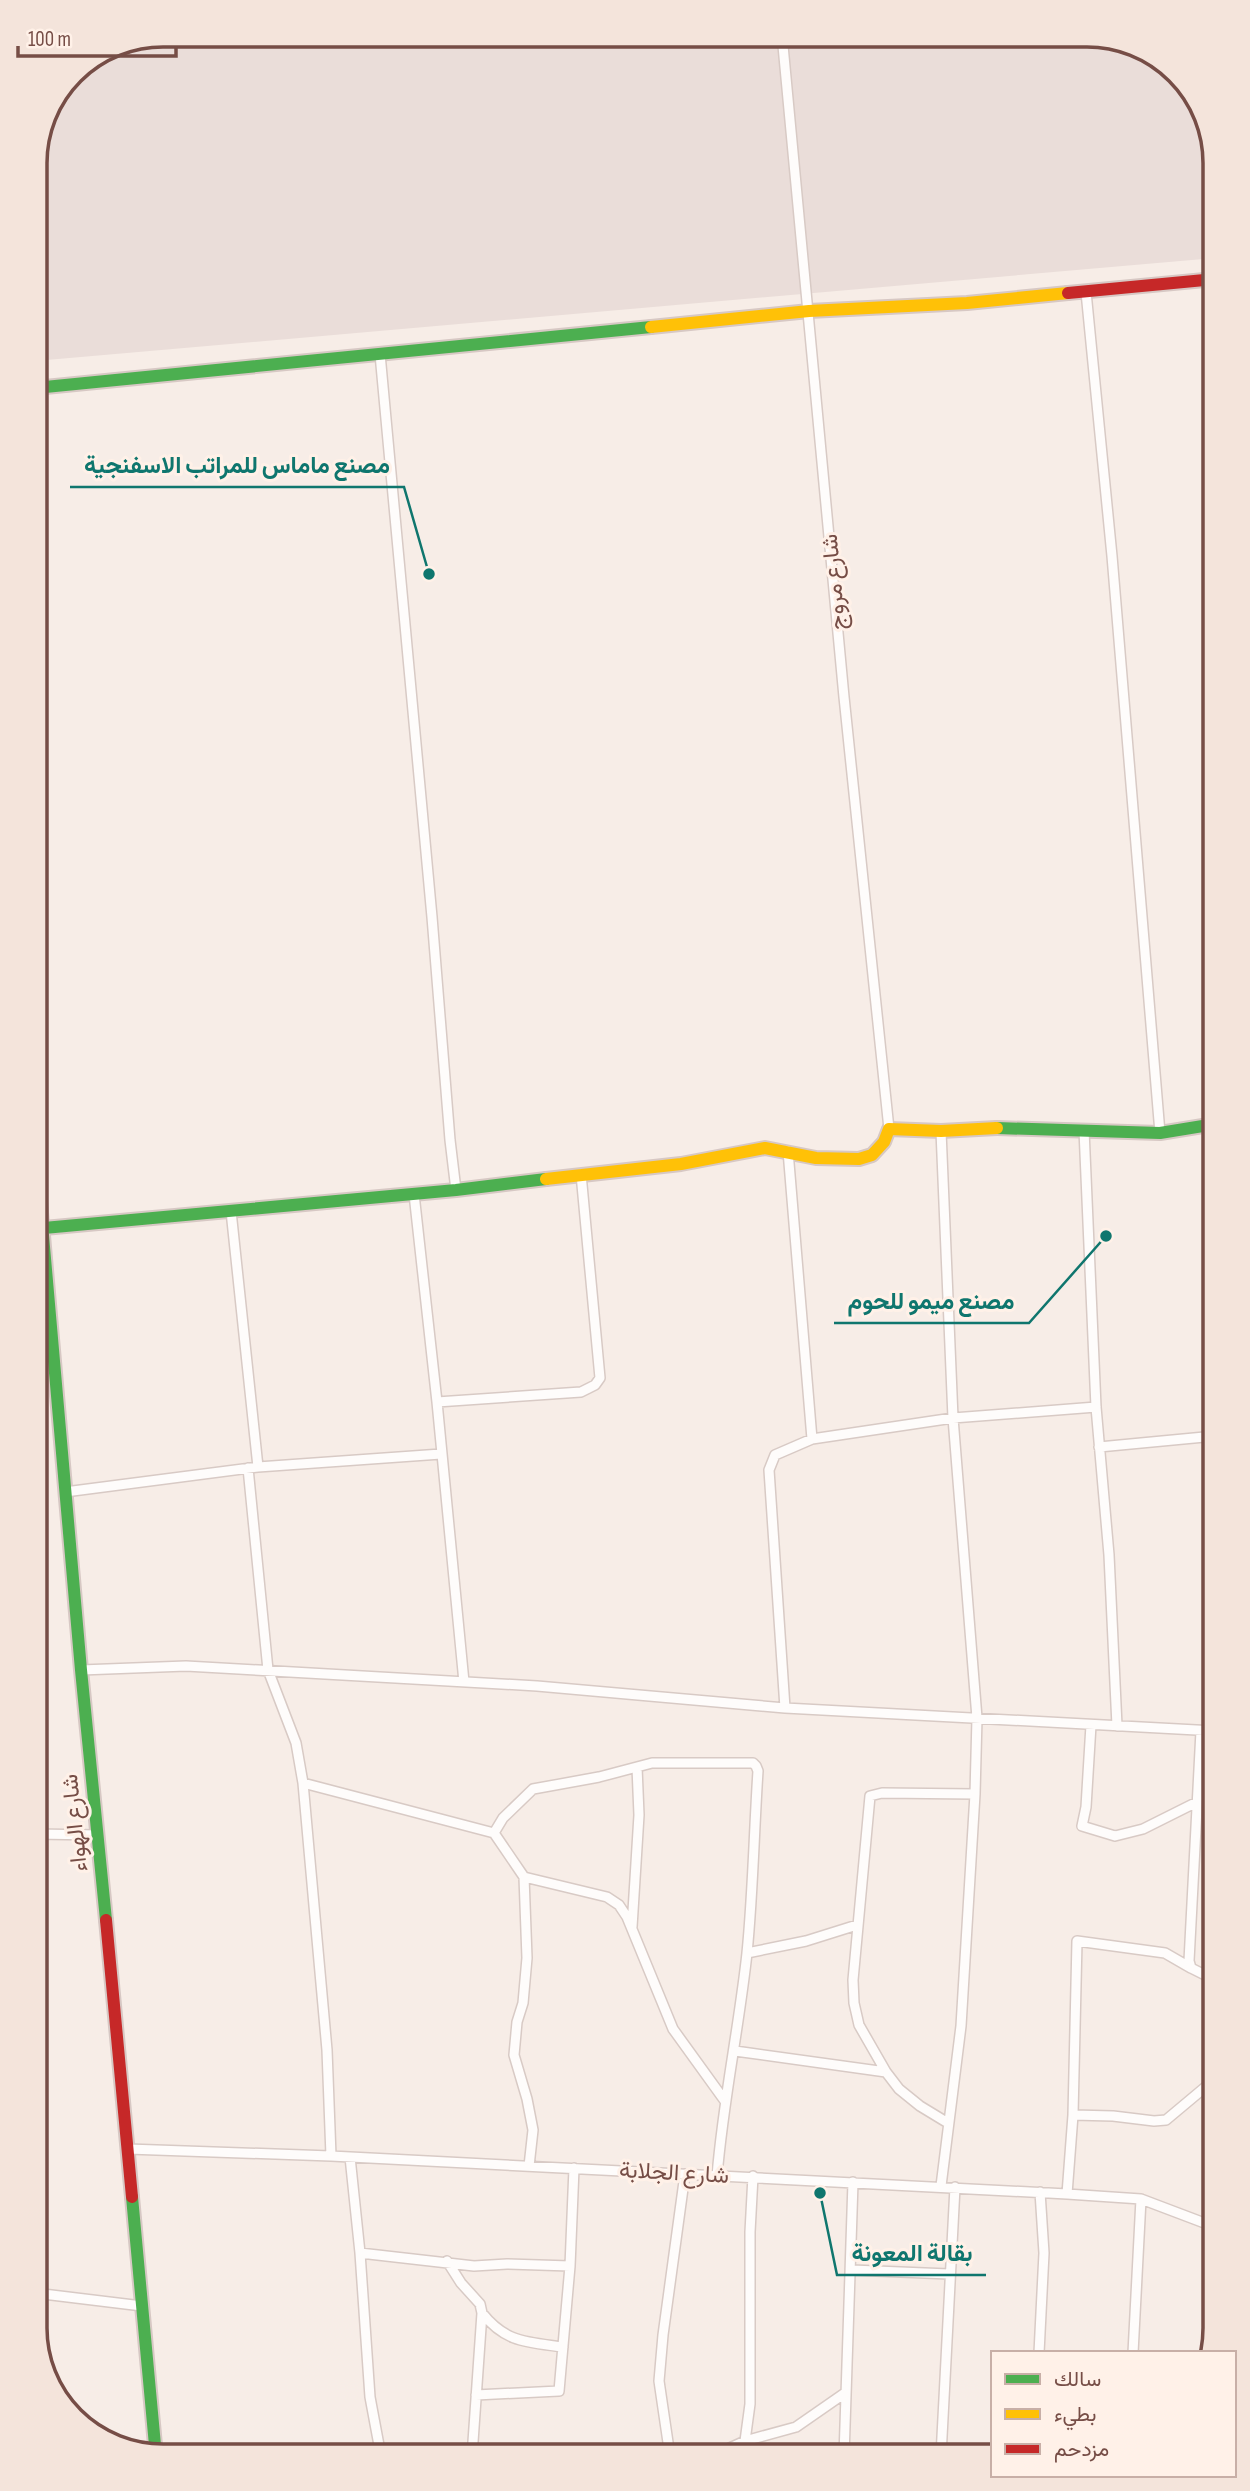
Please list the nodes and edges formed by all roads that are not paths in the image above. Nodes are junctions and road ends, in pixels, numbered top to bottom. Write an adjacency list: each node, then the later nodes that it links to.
1 (783, 47): 4 (street, شارع مروج)
2 (1203, 280): 3 (street)
3 (1086, 292): 4 (street); 11 (street)
4 (808, 311): 5 (street); 8 (street, شارع مروج)
5 (380, 354): 6 (street); 14 (street)
6 (47, 387)
7 (1203, 1126): 11 (street)
8 (888, 1129): 9 (street); 12 (street)
9 (941, 1130): 10 (street); 21 (street)
10 (1084, 1130): 11 (street); 20 (street)
11 (1160, 1133)
12 (788, 1151): 13 (street); 23 (street)
13 (581, 1174): 14 (street); 19 (street)
14 (457, 1190): 15 (street)
15 (414, 1194): 16 (street); 19 (street)
16 (231, 1211): 17 (street); 26 (street)
17 (47, 1228)
18 (47, 1266): 27 (street, شارع الهواء)
19 (437, 1402): 25 (street)
20 (1096, 1407): 21 (street); 24 (street)
21 (953, 1418): 23 (street); 32 (street)
22 (1203, 1437): 24 (street)
23 (812, 1439): 31 (street)
24 (1099, 1447): 34 (street)
25 (441, 1454): 26 (street); 30 (street)
26 (253, 1467): 27 (street); 29 (street)
27 (65, 1492): 28 (street, شارع الهواء)
28 (80, 1670): 29 (street); 42 (street, شارع الهواء)
29 (268, 1670): 30 (street); 37 (street)
30 (464, 1682): 31 (street)
31 (785, 1708): 32 (street)
32 (977, 1718): 33 (street); 38 (street)
33 (1091, 1725): 34 (street); 39 (street)
34 (1117, 1726): 35 (street)
35 (1200, 1731): 39 (street)
36 (637, 1767): 40 (street); 45 (street); 46 (street)
37 (303, 1783): 40 (street); 56 (street)
38 (975, 1794): 44 (street); 54 (street)
39 (1198, 1802): 47 (street)
40 (494, 1833): 43 (street)
41 (47, 1834): 42 (street)
42 (98, 1835): 55 (street, شارع الهواء)
43 (524, 1877): 45 (street); 58 (street)
44 (857, 1925): 46 (street); 50 (street)
45 (632, 1933): 52 (street)
46 (747, 1953): 49 (street)
47 (1191, 1968): 48 (street); 53 (street)
48 (1203, 1974)
49 (734, 2051): 50 (street); 52 (street)
50 (886, 2072): 54 (street)
51 (1203, 2089): 53 (street)
52 (725, 2101): 61 (street)
53 (1073, 2115): 67 (street)
54 (948, 2123): 64 (street)
55 (128, 2149): 56 (street, شارع الجلابة); 76 (street, شارع الهواء)
56 (331, 2156): 57 (street, شارع الجلابة)
57 (350, 2157): 58 (street, شارع الجلابة); 70 (street)
58 (529, 2166): 59 (street, شارع الجلابة)
59 (574, 2168): 60 (street, شارع الجلابة); 72 (street)
60 (685, 2174): 61 (street, شارع الجلابة); 87 (street)
61 (717, 2176): 62 (street, شارع الجلابة)
62 (753, 2176): 63 (street, شارع الجلابة); 83 (street)
63 (853, 2182): 64 (street, شارع الجلابة); 73 (street)
64 (941, 2186): 65 (street, شارع الجلابة)
65 (955, 2187): 66 (street, شارع الجلابة); 74 (street)
66 (1040, 2192): 67 (street, شارع الجلابة); 79 (street)
67 (1067, 2193): 68 (street, شارع الجلابة)
68 (1141, 2199): 69 (street, شارع الجلابة); 80 (street)
69 (1203, 2222)
70 (360, 2253): 71 (street); 85 (street)
71 (447, 2261): 72 (street); 77 (street)
72 (570, 2266): 78 (street)
73 (852, 2270): 74 (street); 81 (street)
74 (949, 2274): 90 (street)
75 (47, 2294): 76 (street)
76 (142, 2306): 84 (street, شارع الهواء)
77 (482, 2313): 78 (street); 82 (street)
78 (563, 2347): 82 (street)
79 (1039, 2351)
80 (1133, 2351)
81 (845, 2393): 83 (street); 89 (street)
82 (476, 2395): 86 (street)
83 (745, 2441): 88 (street)
84 (155, 2444)
85 (379, 2444)
86 (473, 2444)
87 (668, 2444)
88 (738, 2444)
89 (844, 2444)
90 (942, 2444)

